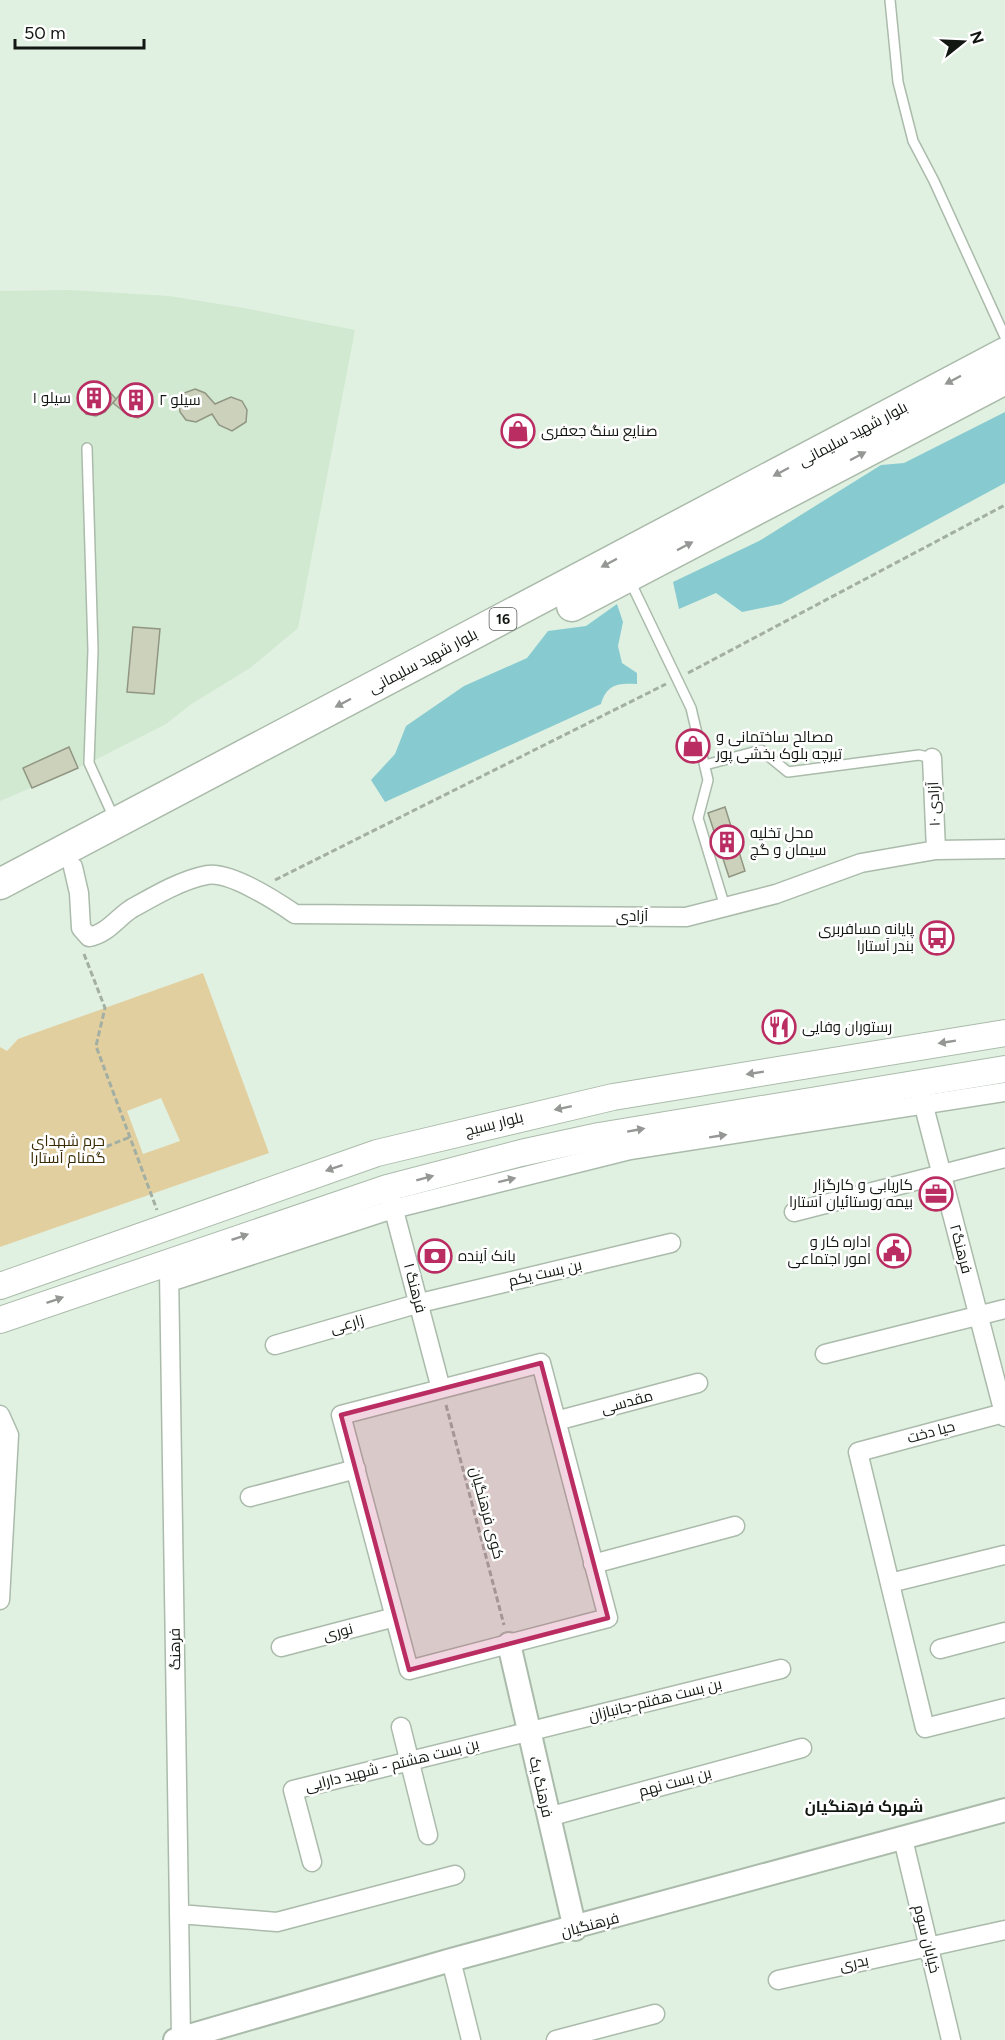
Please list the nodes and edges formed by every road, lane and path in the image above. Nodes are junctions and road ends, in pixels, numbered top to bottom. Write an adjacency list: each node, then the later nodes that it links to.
1 (890, 0): 2 (lane)
2 (1005, 338)
3 (1005, 353): 11 (highway, بلوار شهید سلیمانی / 16, one-way to 11)
4 (1005, 379): 7 (highway, بلوار شهید سلیمانی / 16, one-way to 4)
5 (87, 448): 11 (lane)
6 (1005, 505): 8 (path)
7 (627, 577): 8 (lane); 14 (highway, بلوار شهید سلیمانی / 16)
8 (676, 679): 10 (lane); 16 (path)
9 (932, 759): 10 (lane); 13 (street, آزادی ۱۰)
10 (705, 765): 18 (lane)
11 (116, 823): 15 (highway, بلوار شهید سلیمانی / 16)
12 (1005, 849): 13 (street, آزادی)
13 (936, 850): 18 (street, آزادی)
14 (73, 867): 17 (highway, بلوار شهید سلیمانی / 16); 19 (street)
15 (0, 884)
16 (257, 888): 18 (street, آزادی); 19 (street, آزادی)
17 (0, 904)
18 (725, 907)
19 (89, 937): 24 (path)
20 (1005, 1033): 26 (main road, بلوار بسیج, one-way to 26)
21 (1005, 1069): 23 (main road)
22 (1005, 1092): 23 (street)
23 (921, 1093): 28 (street, فرهنگ۲); 29 (main road, one-way to 23)
24 (130, 1137): 25 (path); 31 (path)
25 (98, 1150)
26 (377, 1153): 29 (main road); 31 (main road, بلوار بسیج, one-way to 31)
27 (1005, 1158): 28 (street)
28 (942, 1174): 30 (street); 37 (street, فرهنگ۲)
29 (390, 1198): 33 (main road, one-way to 29); 35 (street, فرهنگ ۱)
30 (794, 1212)
31 (163, 1228): 34 (main road, بلوار بسیج)
32 (671, 1243): 35 (street, بن بست یکم)
33 (169, 1271): 38 (main road, one-way to 33); 70 (street, فرهنگ)
34 (0, 1286)
35 (420, 1303): 39 (street, زارعی); 42 (street, فرهنگ ۱)
36 (1005, 1309): 37 (street)
37 (979, 1316): 40 (street); 44 (street, فرهنگ۲)
38 (0, 1320)
39 (275, 1345)
40 (825, 1354)
41 (698, 1383): 45 (street, مقدسی)
42 (441, 1389): 45 (street); 46 (street); 55 (path, کوی فرهنگیان)
43 (0, 1415): 52 (street)
44 (1005, 1415): 51 (street, حیا دخت)
45 (556, 1421): 50 (street)
46 (356, 1469): 47 (street); 53 (street)
47 (250, 1497)
48 (735, 1526): 50 (street)
49 (1004, 1555): 51 (street)
50 (593, 1564): 55 (street)
51 (890, 1583): 59 (street)
52 (0, 1600)
53 (395, 1617): 55 (street); 56 (street, نوری)
54 (1005, 1632): 57 (street)
55 (509, 1644): 61 (street, فرهنگ یک)
56 (281, 1647)
57 (940, 1649)
58 (781, 1669): 61 (street, بن بست هفتم-جانبازان)
59 (1005, 1708)
60 (401, 1727): 63 (street)
61 (528, 1730): 63 (street, بن بست هشتم - شهید دارایی); 65 (street, فرهنگ یک)
62 (802, 1748): 65 (street, بن بست نهم)
63 (409, 1760): 66 (street); 68 (street, بن بست هشتم - شهید دارایی)
64 (1005, 1810): 67 (street, فرهنگیان)
65 (548, 1817): 71 (street, فرهنگ یک)
66 (428, 1835)
67 (903, 1839): 71 (street, فرهنگیان); 73 (street, خیابان سوم)
68 (312, 1862)
69 (455, 1875): 70 (street)
70 (179, 1914): 77 (street, فرهنگ)
71 (575, 1929): 74 (street, فرهنگیان)
72 (1005, 1930): 73 (street, بدری)
73 (929, 1947): 75 (street, بدری); 80 (street, خیابان سوم)
74 (451, 1960): 77 (street, فرهنگیان); 78 (street)
75 (778, 1980)
76 (655, 2014): 79 (street)
77 (178, 2039)
78 (471, 2040)
79 (556, 2040)
80 (951, 2040)

